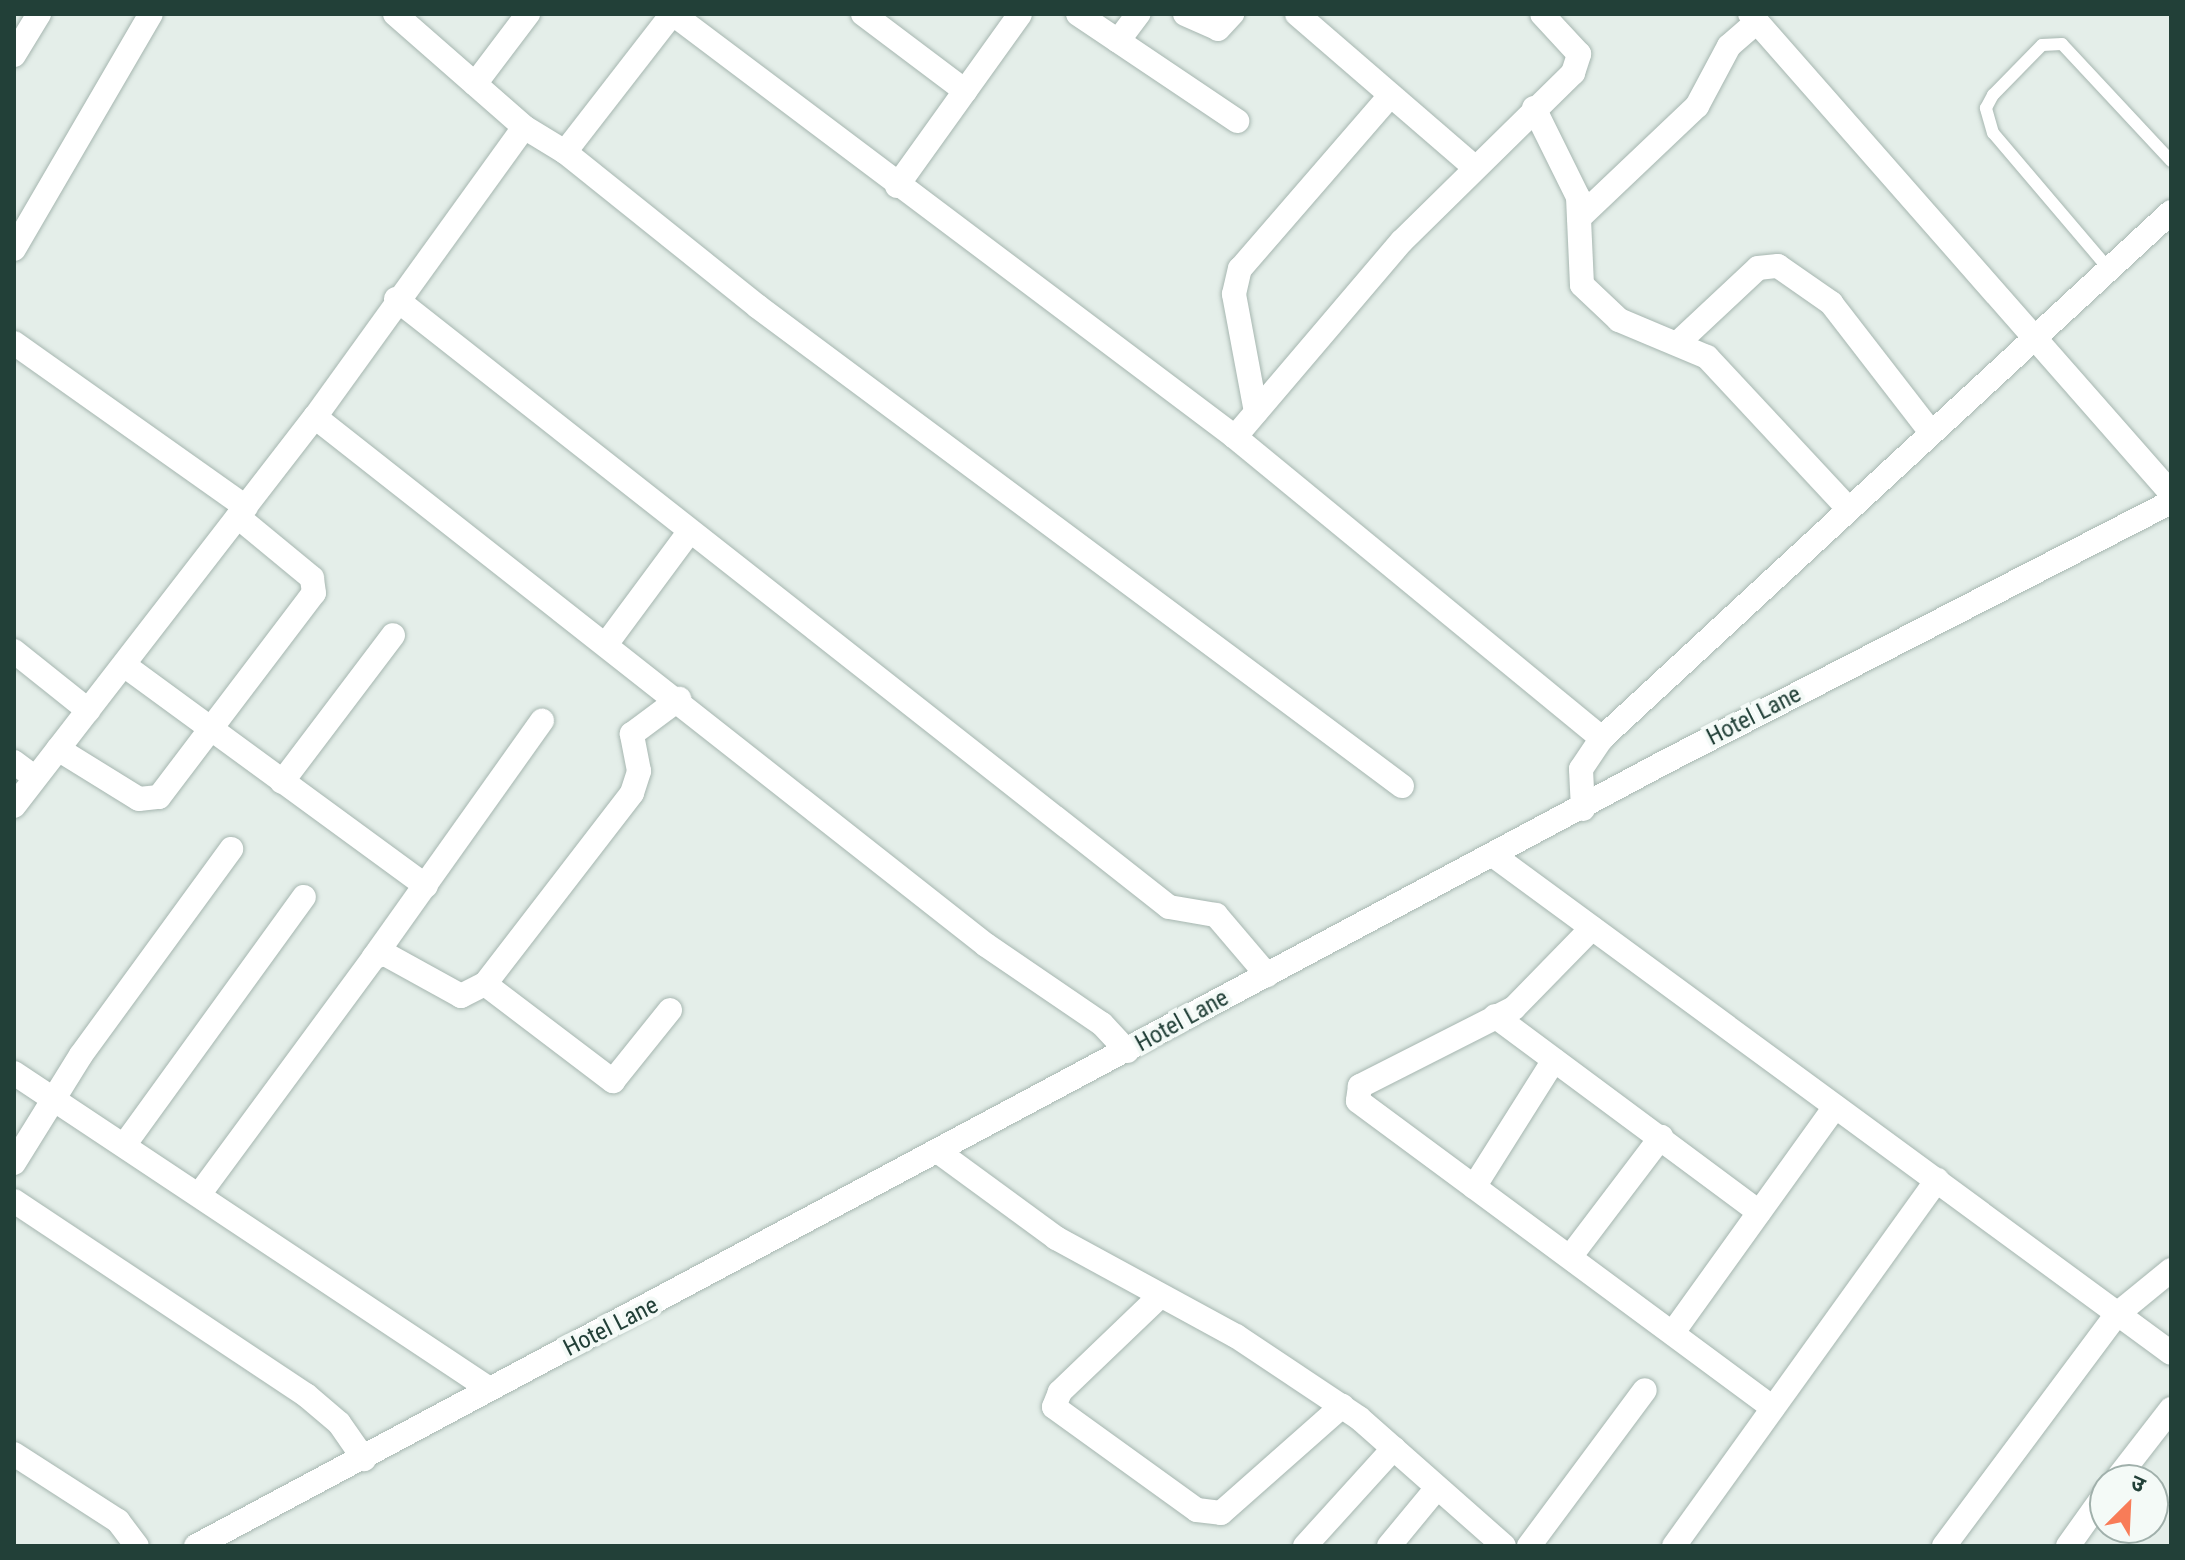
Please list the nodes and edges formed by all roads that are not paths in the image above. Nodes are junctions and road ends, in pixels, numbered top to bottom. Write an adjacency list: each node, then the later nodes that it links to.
1 (39, 14): 16 (street)
2 (151, 14): 29 (street)
3 (395, 14): 17 (street)
4 (528, 14): 17 (street)
5 (673, 14): 23 (street); 26 (street)
6 (863, 14): 18 (street)
7 (1020, 14): 18 (street)
8 (1078, 14): 15 (street)
9 (1138, 14): 15 (street)
10 (1185, 14): 11 (street)
11 (1232, 14)
12 (1297, 14): 19 (street)
13 (1542, 14): 20 (street)
14 (1753, 18): 28 (street); 32 (street)
15 (1118, 41): 21 (street)
16 (14, 55)
17 (475, 84): 22 (street)
18 (965, 91): 26 (street)
19 (1389, 97): 25 (street); 35 (street)
20 (1534, 108): 25 (street); 28 (street)
21 (1237, 121)
22 (524, 127): 23 (street); 31 (street)
23 (565, 152): 56 (street)
24 (2171, 161): 30 (lane)
25 (1473, 166): 35 (street)
26 (897, 186): 38 (street)
27 (2171, 212): 30 (street)
28 (1579, 218): 33 (street)
29 (14, 249)
30 (2108, 268): 32 (street)
31 (396, 299): 36 (street); 42 (street)
32 (2035, 334): 37 (street); 39 (street)
33 (1681, 340): 37 (street); 40 (street)
34 (14, 343): 41 (street)
35 (1256, 412): 38 (street)
36 (315, 417): 41 (street); 44 (street)
37 (1930, 431): 40 (street)
38 (1235, 437): 51 (street)
39 (2167, 489): 57 (street, Hotel Lane)
40 (1847, 507): 51 (street)
41 (242, 512): 46 (street); 50 (street)
42 (689, 532): 44 (street); 65 (street)
43 (393, 635): 55 (street)
44 (607, 643): 47 (street)
45 (14, 651): 48 (street)
46 (124, 665): 48 (street); 50 (street)
47 (679, 699): 66 (street); 69 (street)
48 (88, 710): 52 (street)
49 (542, 721): 61 (street)
50 (209, 730): 52 (street); 55 (street)
51 (1602, 738): 57 (street)
52 (58, 749): 54 (street)
53 (14, 762): 54 (street)
54 (35, 778): 58 (street)
55 (282, 782): 61 (street)
56 (1402, 786)
57 (1581, 796): 60 (street, Hotel Lane)
58 (14, 806)
59 (231, 849): 72 (street)
60 (1497, 858): 63 (street); 65 (street, Hotel Lane)
61 (426, 886): 64 (street)
62 (304, 897): 75 (street)
63 (1592, 928): 68 (street); 73 (street)
64 (374, 957): 66 (street); 80 (street)
65 (1267, 975): 69 (street, Hotel Lane)
66 (485, 984): 67 (street)
67 (670, 1010)
68 (1495, 1016): 70 (street); 79 (street)
69 (1117, 1040): 76 (street, Hotel Lane)
70 (1554, 1060): 74 (street); 79 (street)
71 (14, 1073): 72 (street)
72 (54, 1099): 75 (street); 77 (street)
73 (1835, 1107): 78 (street); 82 (street)
74 (1661, 1137): 82 (street); 83 (street)
75 (125, 1144): 80 (street)
76 (940, 1153): 85 (street); 89 (street, Hotel Lane)
77 (14, 1163)
78 (1937, 1180): 86 (street); 92 (street)
79 (1474, 1187): 83 (street)
80 (201, 1192): 89 (street)
81 (14, 1201): 94 (street)
82 (1759, 1212): 87 (street)
83 (1570, 1257): 87 (street)
84 (2171, 1270): 86 (street)
85 (1160, 1296): 91 (street); 91 (street)
86 (2116, 1315): 88 (street); 107 (street)
87 (1674, 1331): 92 (street)
88 (2171, 1353)
89 (476, 1377): 94 (street, Hotel Lane)
90 (1645, 1390): 105 (street)
91 (1342, 1406): 95 (street)
92 (1773, 1408): 106 (street)
93 (2171, 1409): 97 (street)
94 (357, 1448): 101 (street, Hotel Lane)
95 (1394, 1448): 98 (street); 102 (street)
96 (14, 1454): 100 (street)
97 (2128, 1464)
98 (1437, 1488): 103 (street); 104 (street)
99 (2089, 1516): 108 (street)
100 (132, 1539)
101 (196, 1546)
102 (1305, 1546)
103 (1389, 1546)
104 (1504, 1546)
105 (1529, 1546)
106 (1674, 1546)
107 (1944, 1546)
108 (2068, 1546)

